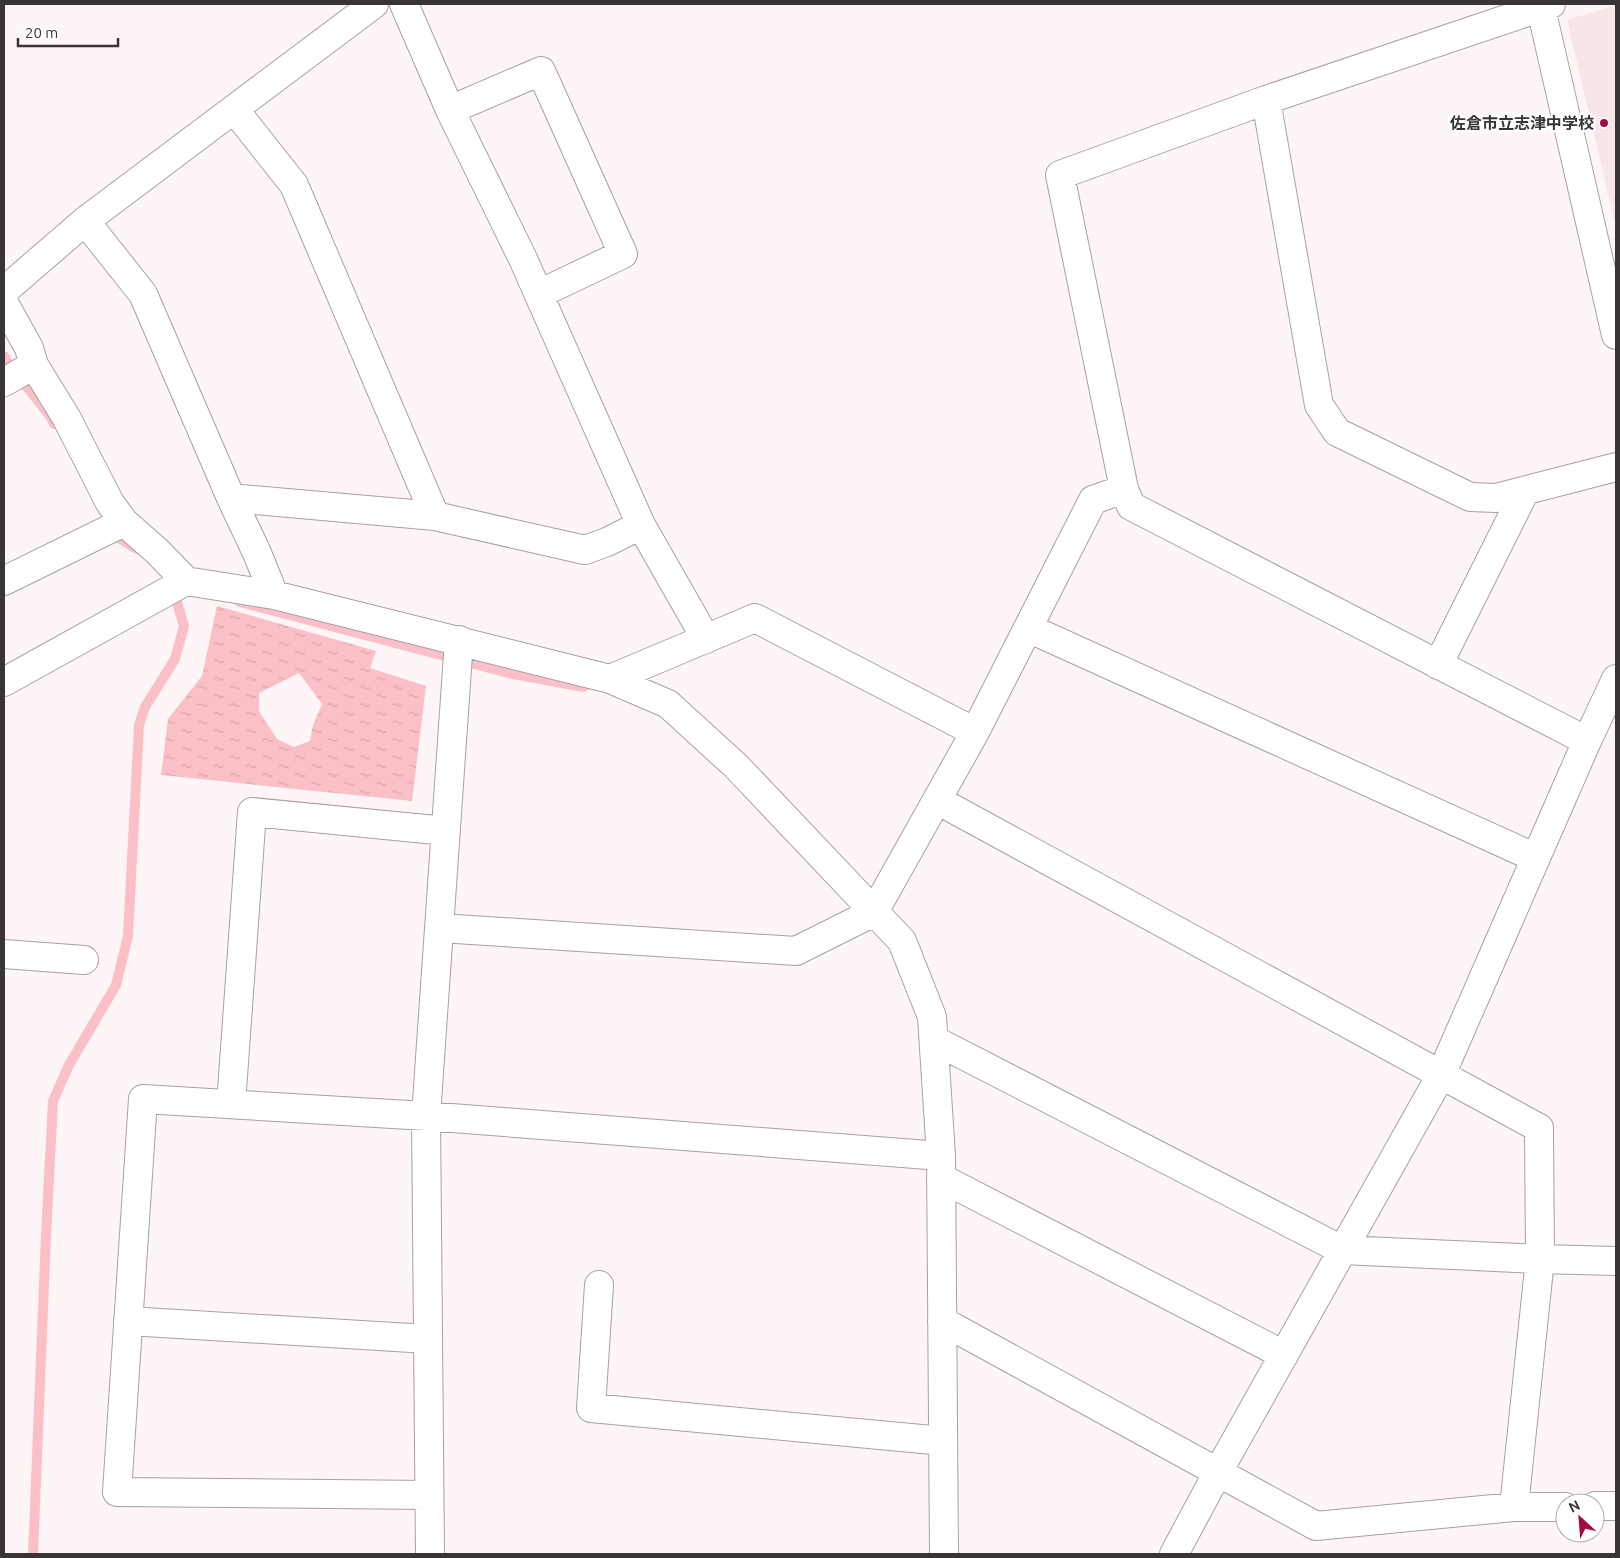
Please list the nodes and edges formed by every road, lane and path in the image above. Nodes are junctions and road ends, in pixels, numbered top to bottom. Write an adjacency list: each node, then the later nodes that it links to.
1 (374, 4): 5 (street)
2 (404, 4): 6 (street)
3 (1545, 5): 4 (street); 11 (street)
4 (1266, 100): 15 (street); 16 (street)
5 (234, 109): 7 (street); 18 (street)
6 (450, 110): 9 (street); 9 (street)
7 (85, 221): 8 (street); 17 (street)
8 (4, 291)
9 (539, 294): 20 (street)
10 (4, 303): 12 (street)
11 (1616, 335)
12 (34, 365): 13 (street); 19 (street)
13 (4, 382)
14 (1616, 467): 16 (street)
15 (1124, 489): 24 (street); 27 (street)
16 (1525, 491): 27 (street)
17 (231, 498): 18 (street); 23 (street)
18 (435, 516): 20 (street)
19 (124, 522): 21 (street); 22 (street)
20 (641, 525): 25 (street)
21 (4, 581)
22 (186, 581): 23 (street); 30 (street)
23 (274, 595): 26 (street)
24 (1028, 628): 31 (street); 35 (street)
25 (706, 639): 28 (street); 31 (street)
26 (459, 640): 28 (street); 34 (street)
27 (1438, 665): 32 (street)
28 (610, 679): 36 (street)
29 (1616, 679): 32 (street)
30 (4, 682)
31 (975, 732): 33 (street)
32 (1586, 741): 35 (street)
33 (936, 800): 36 (street); 41 (street)
34 (446, 831): 37 (street); 42 (street)
35 (1536, 858): 41 (street)
36 (874, 912): 37 (street); 40 (street)
37 (440, 928): 43 (street)
38 (4, 954): 39 (street)
39 (84, 960)
40 (934, 1040): 44 (street); 45 (street)
41 (1441, 1075): 45 (street); 46 (street)
42 (231, 1104): 43 (street); 49 (street)
43 (426, 1116): 44 (street); 51 (street)
44 (941, 1167): 50 (street); 52 (street)
45 (1342, 1250): 46 (street); 52 (street)
46 (1540, 1259): 47 (street); 57 (street)
47 (1616, 1260)
48 (599, 1285): 53 (street)
49 (128, 1321): 51 (street); 55 (street)
50 (942, 1321): 53 (street); 54 (street)
51 (428, 1339): 55 (street)
52 (1284, 1355): 54 (street)
53 (943, 1441): 59 (street)
54 (1218, 1472): 57 (street); 60 (street)
55 (430, 1495): 58 (street)
56 (1555, 1506): 57 (street)
57 (1514, 1507)
58 (430, 1554)
59 (944, 1554)
60 (1174, 1554)

